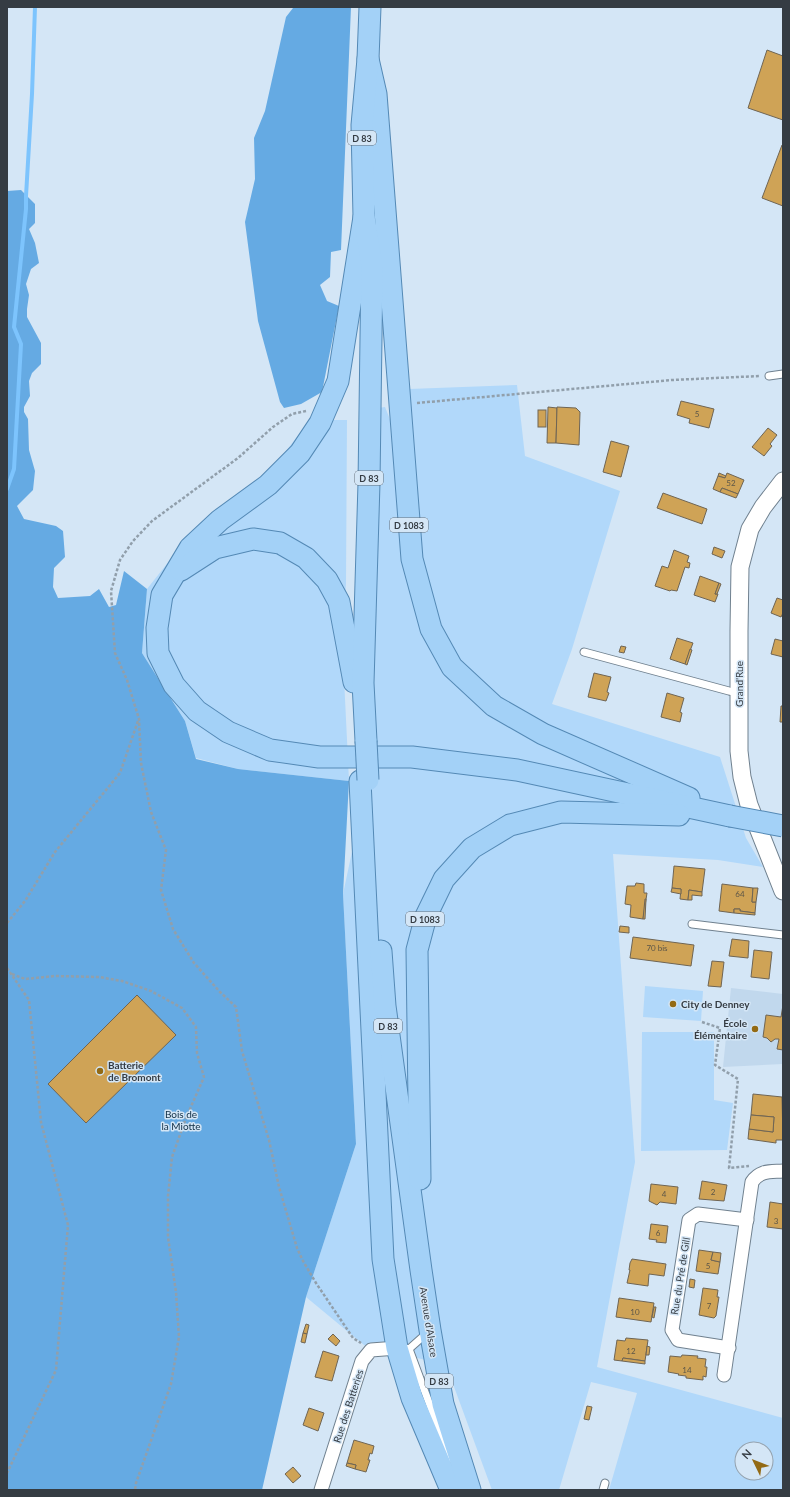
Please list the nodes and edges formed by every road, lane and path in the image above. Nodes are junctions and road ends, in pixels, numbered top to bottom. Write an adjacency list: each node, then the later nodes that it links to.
1 (370, 7): 2 (main road, D 83)
2 (368, 59): 3 (main road, D 83); 17 (main road, D 1083)
3 (364, 217): 4 (main road, D 83); 15 (main road, D 83)
4 (357, 261): 10 (main road, D 1083); 12 (main road, D 83)
5 (783, 374): 6 (lane)
6 (769, 376): 7 (path)
7 (417, 403)
8 (306, 410): 14 (path)
9 (783, 481): 13 (street, Grand'Rue)
10 (174, 575): 12 (main road, D 1083); 17 (main road, D 1083)
11 (584, 652): 13 (lane)
12 (354, 682): 15 (main road, D 83)
13 (740, 693): 19 (street, Grand'Rue)
14 (139, 718): 20 (path); 33 (path)
15 (362, 742): 16 (main road, D 83, bridge)
16 (364, 780): 29 (main road, D 83); 31 (main road, D 83)
17 (730, 816): 18 (main road, D 1083, bridge); 29 (main road, D 1083)
18 (783, 826)
19 (783, 891)
20 (7, 923)
21 (692, 924): 22 (lane)
22 (783, 935)
23 (7, 968): 24 (path)
24 (12, 974): 36 (path); 37 (path)
25 (702, 1022): 27 (path)
26 (783, 1171): 27 (street)
27 (756, 1176): 28 (street)
28 (747, 1220): 32 (street); 32 (street, Rue du Pré de Gill)
29 (421, 1270): 30 (main road, Avenue d'Alsace / D 83)
30 (430, 1330): 31 (lane); 40 (main road, Avenue d'Alsace / D 83)
31 (403, 1348): 33 (street); 35 (lane); 39 (main road, D 83)
32 (729, 1348): 34 (street)
33 (371, 1350): 38 (street, Rue des Batteries)
34 (724, 1375)
35 (453, 1468)
36 (7, 1473)
37 (135, 1490)
38 (321, 1490)
39 (450, 1490)
40 (470, 1490)

